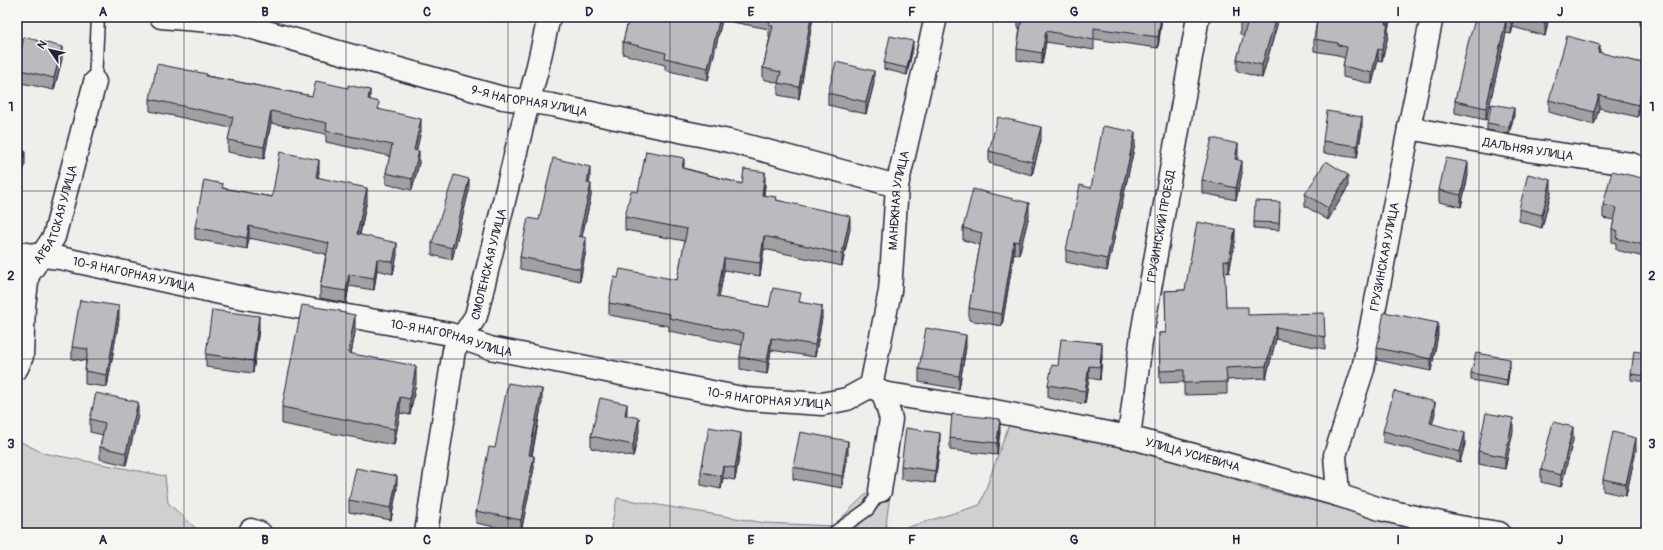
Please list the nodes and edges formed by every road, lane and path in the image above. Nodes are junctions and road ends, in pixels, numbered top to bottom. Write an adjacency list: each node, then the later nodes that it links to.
1 (98, 17): 7 (lane)
2 (161, 17): 8 (street, 9-Я НАГОРНАЯ УЛИЦА)
3 (549, 17): 8 (street, СМОЛЕНСКАЯ УЛИЦА)
4 (936, 17): 11 (street, МАНЕЖНАЯ УЛИЦА)
5 (1198, 17): 17 (street, ГРУЗИНСКИЙ ПРОЕЗД)
6 (1432, 17): 9 (street, ГРУЗИНСКАЯ УЛИЦА)
7 (95, 82): 13 (street, АРБАТСКАЯ УЛИЦА)
8 (529, 101): 11 (street, 9-Я НАГОРНАЯ УЛИЦА); 14 (street, СМОЛЕНСКАЯ УЛИЦА)
9 (1409, 128): 10 (street, ДАЛЬНЯЯ УЛИЦА); 19 (street, ГРУЗИНСКАЯ УЛИЦА)
10 (1646, 170)
11 (897, 186): 16 (street, МАНЕЖНАЯ УЛИЦА)
12 (17, 253): 13 (street, 10-Я НАГОРНАЯ УЛИЦА)
13 (41, 256): 14 (street, 10-Я НАГОРНАЯ УЛИЦА); 15 (street, АРБАТСКАЯ УЛИЦА)
14 (462, 338): 16 (street, 10-Я НАГОРНАЯ УЛИЦА); 20 (street, СМОЛЕНСКАЯ УЛИЦА)
15 (17, 368)
16 (877, 390): 17 (street, УЛИЦА УСИЕВИЧА); 18 (street, МАНЕЖНАЯ УЛИЦА)
17 (1129, 437): 19 (street, УЛИЦА УСИЕВИЧА)
18 (880, 491): 21 (lane)
19 (1338, 495): 22 (street, УЛИЦА УСИЕВИЧА)
20 (426, 533)
21 (834, 533)
22 (1499, 533)

